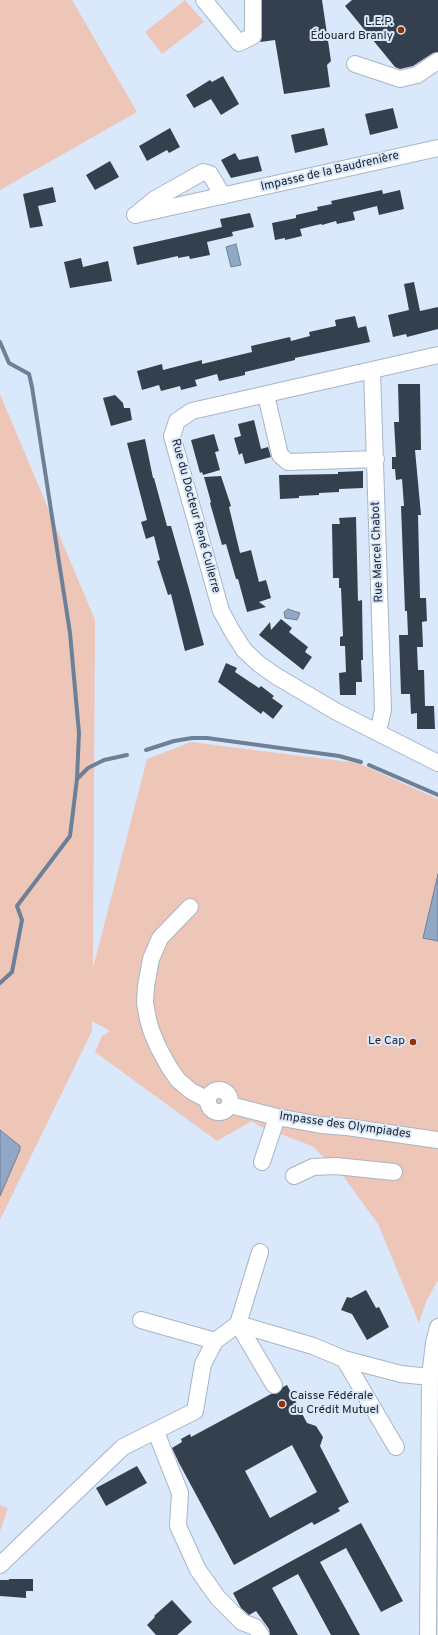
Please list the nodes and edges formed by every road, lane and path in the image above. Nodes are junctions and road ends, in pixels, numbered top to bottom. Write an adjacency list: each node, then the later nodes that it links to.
1 (204, 0): 2 (street)
2 (253, 0)
3 (438, 61): 4 (street)
4 (355, 64)
5 (438, 148): 6 (street, Impasse de la Baudrenière)
6 (223, 196): 6 (street, Impasse de la Baudrenière)
7 (438, 355): 8 (street, Rue du Docteur René Cullerre)
8 (372, 370): 9 (street, Rue du Docteur René Cullerre); 10 (street, Rue Marcel Chabot)
9 (266, 395): 10 (street); 11 (street, Rue du Docteur René Cullerre)
10 (376, 459): 11 (street, Rue Marcel Chabot)
11 (376, 732): 12 (street, Rue du Docteur René Cullerre)
12 (438, 763)
13 (190, 907): 14 (street, Impasse des Olympiades)
14 (277, 1116): 15 (street, Impasse des Olympiades); 16 (street)
15 (438, 1140)
16 (262, 1162)
17 (394, 1172): 18 (street)
18 (294, 1176)
19 (260, 1252): 21 (street)
20 (140, 1320): 23 (street)
21 (238, 1324): 23 (street); 24 (street); 26 (street)
22 (438, 1327): 25 (street)
23 (215, 1341): 27 (street)
24 (344, 1358): 25 (street); 28 (street)
25 (430, 1378): 31 (street)
26 (274, 1385)
27 (156, 1432): 29 (street); 30 (street)
28 (396, 1447)
29 (0, 1565)
30 (261, 1635)
31 (428, 1635)

